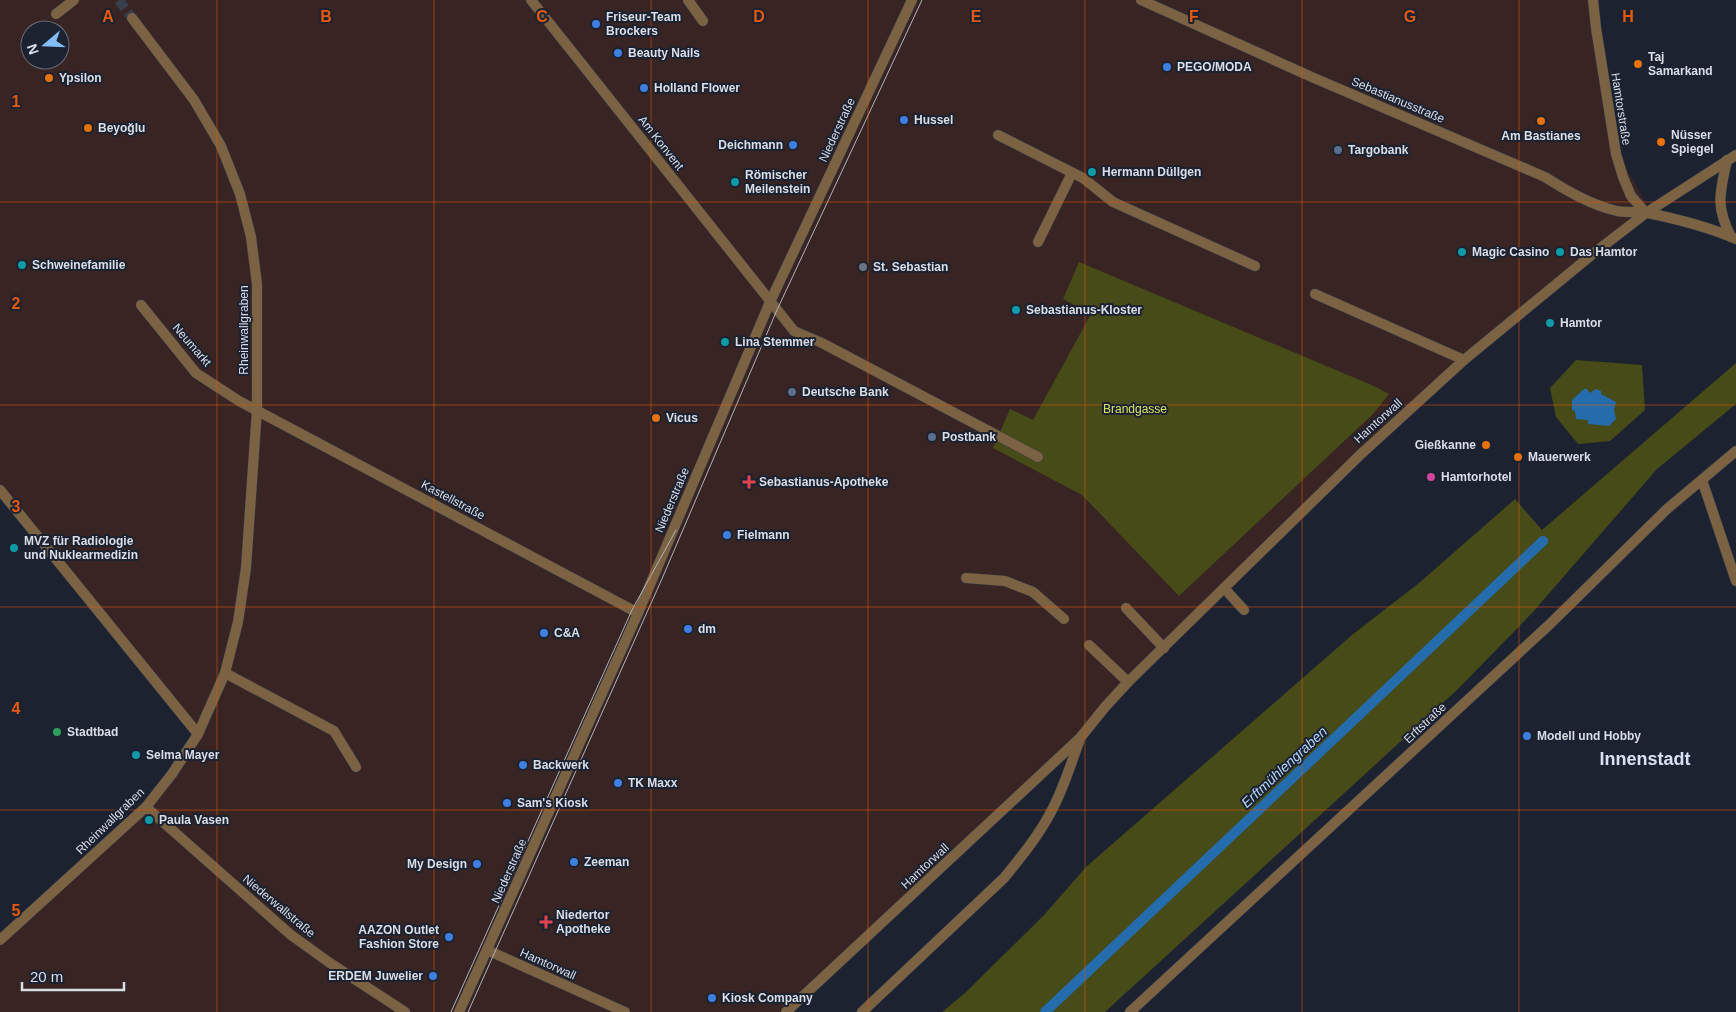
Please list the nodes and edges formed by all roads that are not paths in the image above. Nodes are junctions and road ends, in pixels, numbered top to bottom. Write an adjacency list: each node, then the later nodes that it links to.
1 (74, 0): 7 (street)
2 (532, 0): 18 (street, Am Konvent)
3 (688, 0): 9 (street)
4 (912, 0): 18 (street, Niederstraße)
5 (1141, 0): 13 (street, Sebastianusstraße)
6 (1593, 0): 13 (street, Hamtorstraße)
7 (56, 14)
8 (132, 18): 21 (street, Rheinwallgraben)
9 (703, 21)
10 (998, 135): 12 (street)
11 (1732, 158): 13 (street, Hamtorwall); 14 (street, Hamtorwall)
12 (1072, 173): 15 (street); 16 (street)
13 (1646, 213): 14 (street, Sebastianusstraße); 20 (street, Hamtorwall)
14 (1734, 238)
15 (1038, 242)
16 (1255, 266)
17 (1315, 294): 20 (street)
18 (770, 302): 23 (street, Am Konvent); 31 (street, Niederstraße)
19 (141, 305): 21 (street, Neumarkt)
20 (1464, 360): 28 (street, Hamtorwall)
21 (257, 409): 31 (street, Kastellstraße); 35 (street, Rheinwallgraben)
22 (1736, 451): 24 (street, Erftstraße)
23 (1038, 456)
24 (1702, 480): 27 (street); 48 (street, Erftstraße)
25 (0, 490): 37 (street)
26 (966, 578): 32 (street)
27 (1736, 581)
28 (1224, 588): 30 (street); 34 (street, Hamtorwall)
29 (1126, 608): 34 (street)
30 (1244, 610)
31 (638, 613): 42 (street, Niederstraße)
32 (1064, 619)
33 (1089, 645): 36 (street)
34 (1164, 648): 36 (street, Hamtorwall)
35 (226, 673): 37 (street, Rheinwallgraben); 39 (street)
36 (1128, 682): 38 (street, Hamtorwall)
37 (198, 734): 40 (street, Rheinwallgraben)
38 (1080, 738): 46 (street, Hamtorwall); 47 (street, Hamtorwall)
39 (356, 767)
40 (146, 806): 41 (street, Rheinwallgraben); 43 (street, Niederwallstraße)
41 (0, 940)
42 (487, 950): 44 (street, Niederstraße); 45 (street, Hamtorwall)
43 (406, 1012)
44 (459, 1012)
45 (625, 1012)
46 (786, 1012)
47 (862, 1012)
48 (1130, 1012)

